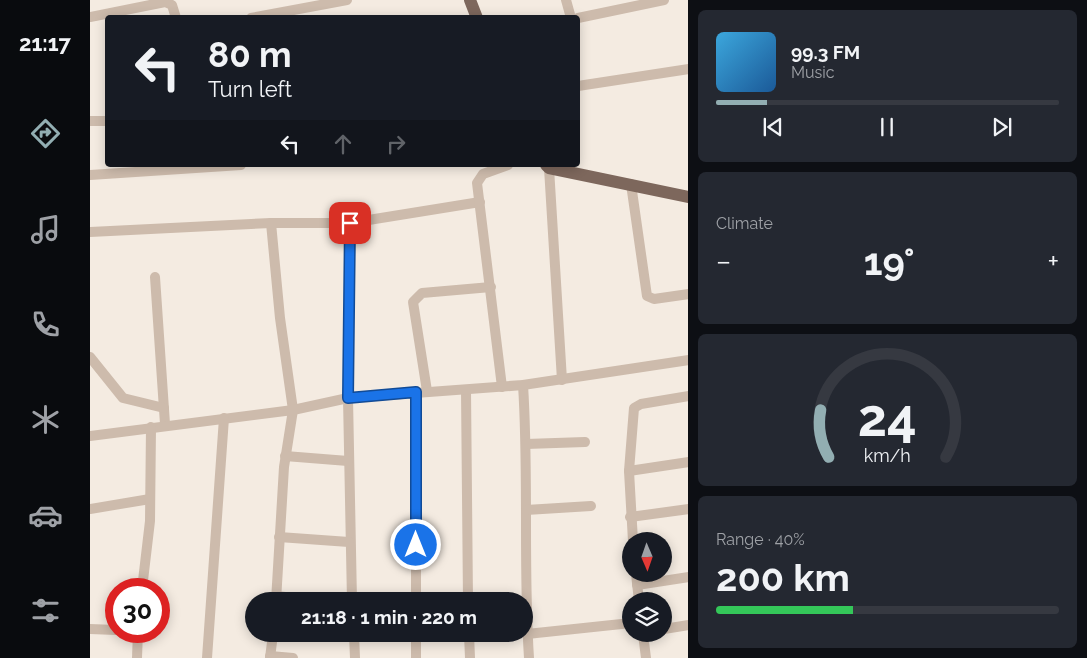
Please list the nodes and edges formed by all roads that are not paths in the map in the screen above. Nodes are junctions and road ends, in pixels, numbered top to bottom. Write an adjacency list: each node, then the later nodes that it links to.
1 (347, 0): 7 (street)
2 (470, 0): 8 (main road)
3 (566, 0): 9 (street)
4 (664, 0): 5 (street)
5 (629, 3): 11 (street)
6 (175, 15): 10 (street)
7 (264, 15)
8 (476, 15)
9 (570, 15)
10 (90, 17)
11 (580, 17)
12 (688, 69): 13 (street)
13 (580, 86)
14 (105, 121): 15 (street)
15 (90, 122)
16 (186, 167): 20 (street)
17 (503, 167): 24 (street)
18 (548, 167): 33 (street)
19 (553, 167): 22 (main road)
20 (131, 169): 21 (street)
21 (90, 175)
22 (631, 184): 23 (main road); 30 (street)
23 (688, 197)
24 (480, 202): 26 (street); 29 (street)
25 (271, 223): 26 (street); 27 (street); 42 (street)
26 (350, 223): 40 (street)
27 (90, 232)
28 (155, 276): 41 (street)
29 (491, 287): 35 (street); 37 (street)
30 (688, 294)
31 (90, 357): 41 (street)
32 (688, 360): 33 (street)
33 (562, 380): 34 (street)
34 (523, 384): 35 (street); 48 (street)
35 (502, 387): 36 (street)
36 (466, 390): 37 (street); 69 (street)
37 (428, 391): 38 (street)
38 (416, 392): 40 (street); 68 (street)
39 (688, 396): 52 (street)
40 (348, 398): 42 (street); 50 (street)
41 (164, 408): 44 (street)
42 (292, 410): 43 (street); 49 (street)
43 (224, 418): 44 (street); 87 (street)
44 (165, 424): 45 (street)
45 (151, 427): 46 (street); 53 (street)
46 (90, 436)
47 (585, 442): 48 (street)
48 (526, 444): 57 (street)
49 (285, 456): 50 (street); 60 (street)
50 (348, 461): 61 (street)
51 (688, 462): 52 (street)
52 (629, 471): 58 (street)
53 (150, 499): 55 (street); 63 (street)
54 (591, 506): 57 (street)
55 (90, 509)
56 (688, 509): 58 (street)
57 (526, 510): 70 (street)
58 (630, 518): 59 (street)
59 (632, 532)
60 (279, 537): 61 (street); 66 (street)
61 (349, 542): 67 (street)
62 (688, 577): 65 (street)
63 (143, 578)
64 (637, 582): 65 (street)
65 (637, 585): 71 (street)
66 (276, 592)
67 (352, 592)
68 (416, 592)
69 (468, 592)
70 (527, 592)
71 (638, 592)
72 (622, 624): 77 (street)
73 (688, 625): 74 (street)
74 (672, 628)
75 (90, 629): 76 (street)
76 (105, 630)
77 (533, 633)
78 (271, 642): 85 (street)
79 (354, 642): 89 (street)
80 (416, 642): 90 (street)
81 (469, 642): 91 (street)
82 (527, 642): 92 (street)
83 (644, 642): 93 (street)
84 (138, 643): 86 (street)
85 (270, 657): 88 (street)
86 (137, 658)
87 (208, 658)
88 (293, 658)
89 (355, 658)
90 (416, 658)
91 (470, 658)
92 (528, 658)
93 (646, 658)

